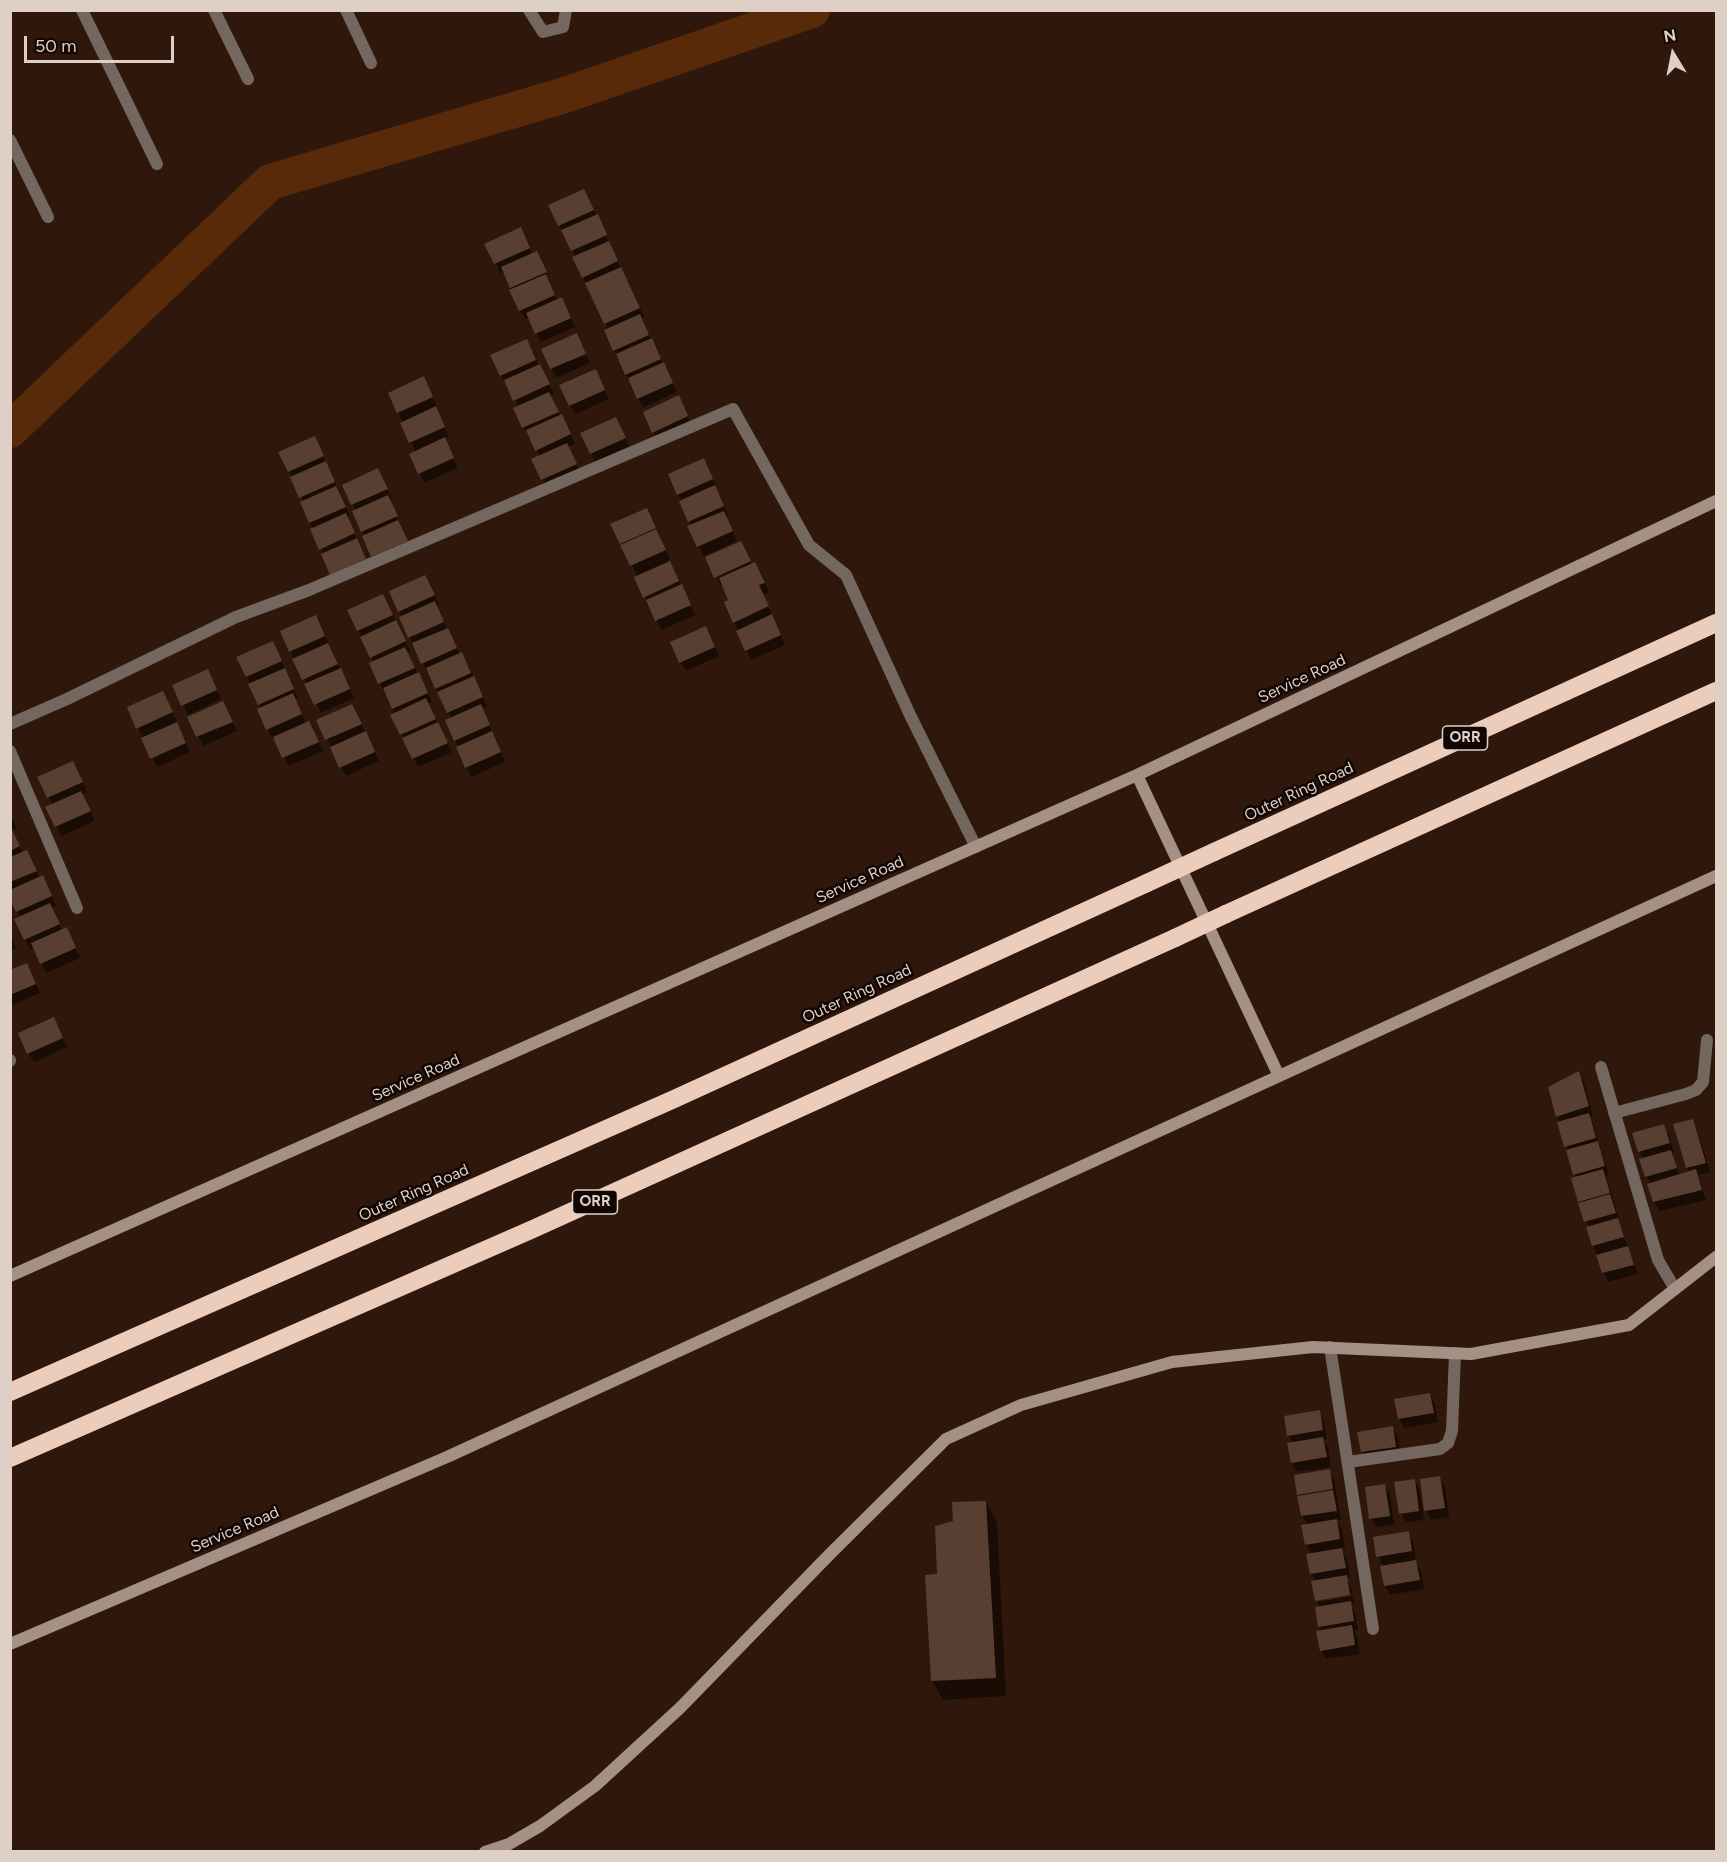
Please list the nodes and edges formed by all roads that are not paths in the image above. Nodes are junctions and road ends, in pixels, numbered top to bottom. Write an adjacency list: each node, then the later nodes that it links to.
1 (82, 10): 9 (street)
2 (214, 10): 7 (street)
3 (346, 10): 6 (street)
4 (529, 10): 5 (street)
5 (566, 10)
6 (371, 63)
7 (248, 79)
8 (10, 140): 10 (street)
9 (157, 164)
10 (48, 217)
11 (1716, 501): 16 (main road, Service Road)
12 (1716, 623): 29 (highway, Outer Ring Road / ORR, bridge)
13 (1716, 691): 30 (highway, ORR, bridge)
14 (10, 724): 17 (street)
15 (10, 751): 19 (street)
16 (1137, 775): 17 (main road, Service Road); 22 (main road)
17 (976, 847): 25 (main road, Service Road)
18 (1716, 876): 22 (main road, Service Road)
19 (77, 908)
20 (1707, 1040): 23 (street)
21 (1601, 1067): 23 (street)
22 (1279, 1076): 33 (main road, Service Road)
23 (1614, 1113): 26 (street)
24 (1716, 1257): 26 (main road)
25 (10, 1276)
26 (1675, 1289): 28 (main road)
27 (1330, 1347): 28 (main road); 31 (street); 34 (main road)
28 (1455, 1353): 31 (street)
29 (10, 1392)
30 (10, 1458)
31 (1348, 1462): 32 (street)
32 (1373, 1629)
33 (10, 1644)
34 (511, 1848): 35 (main road)
35 (485, 1851)

